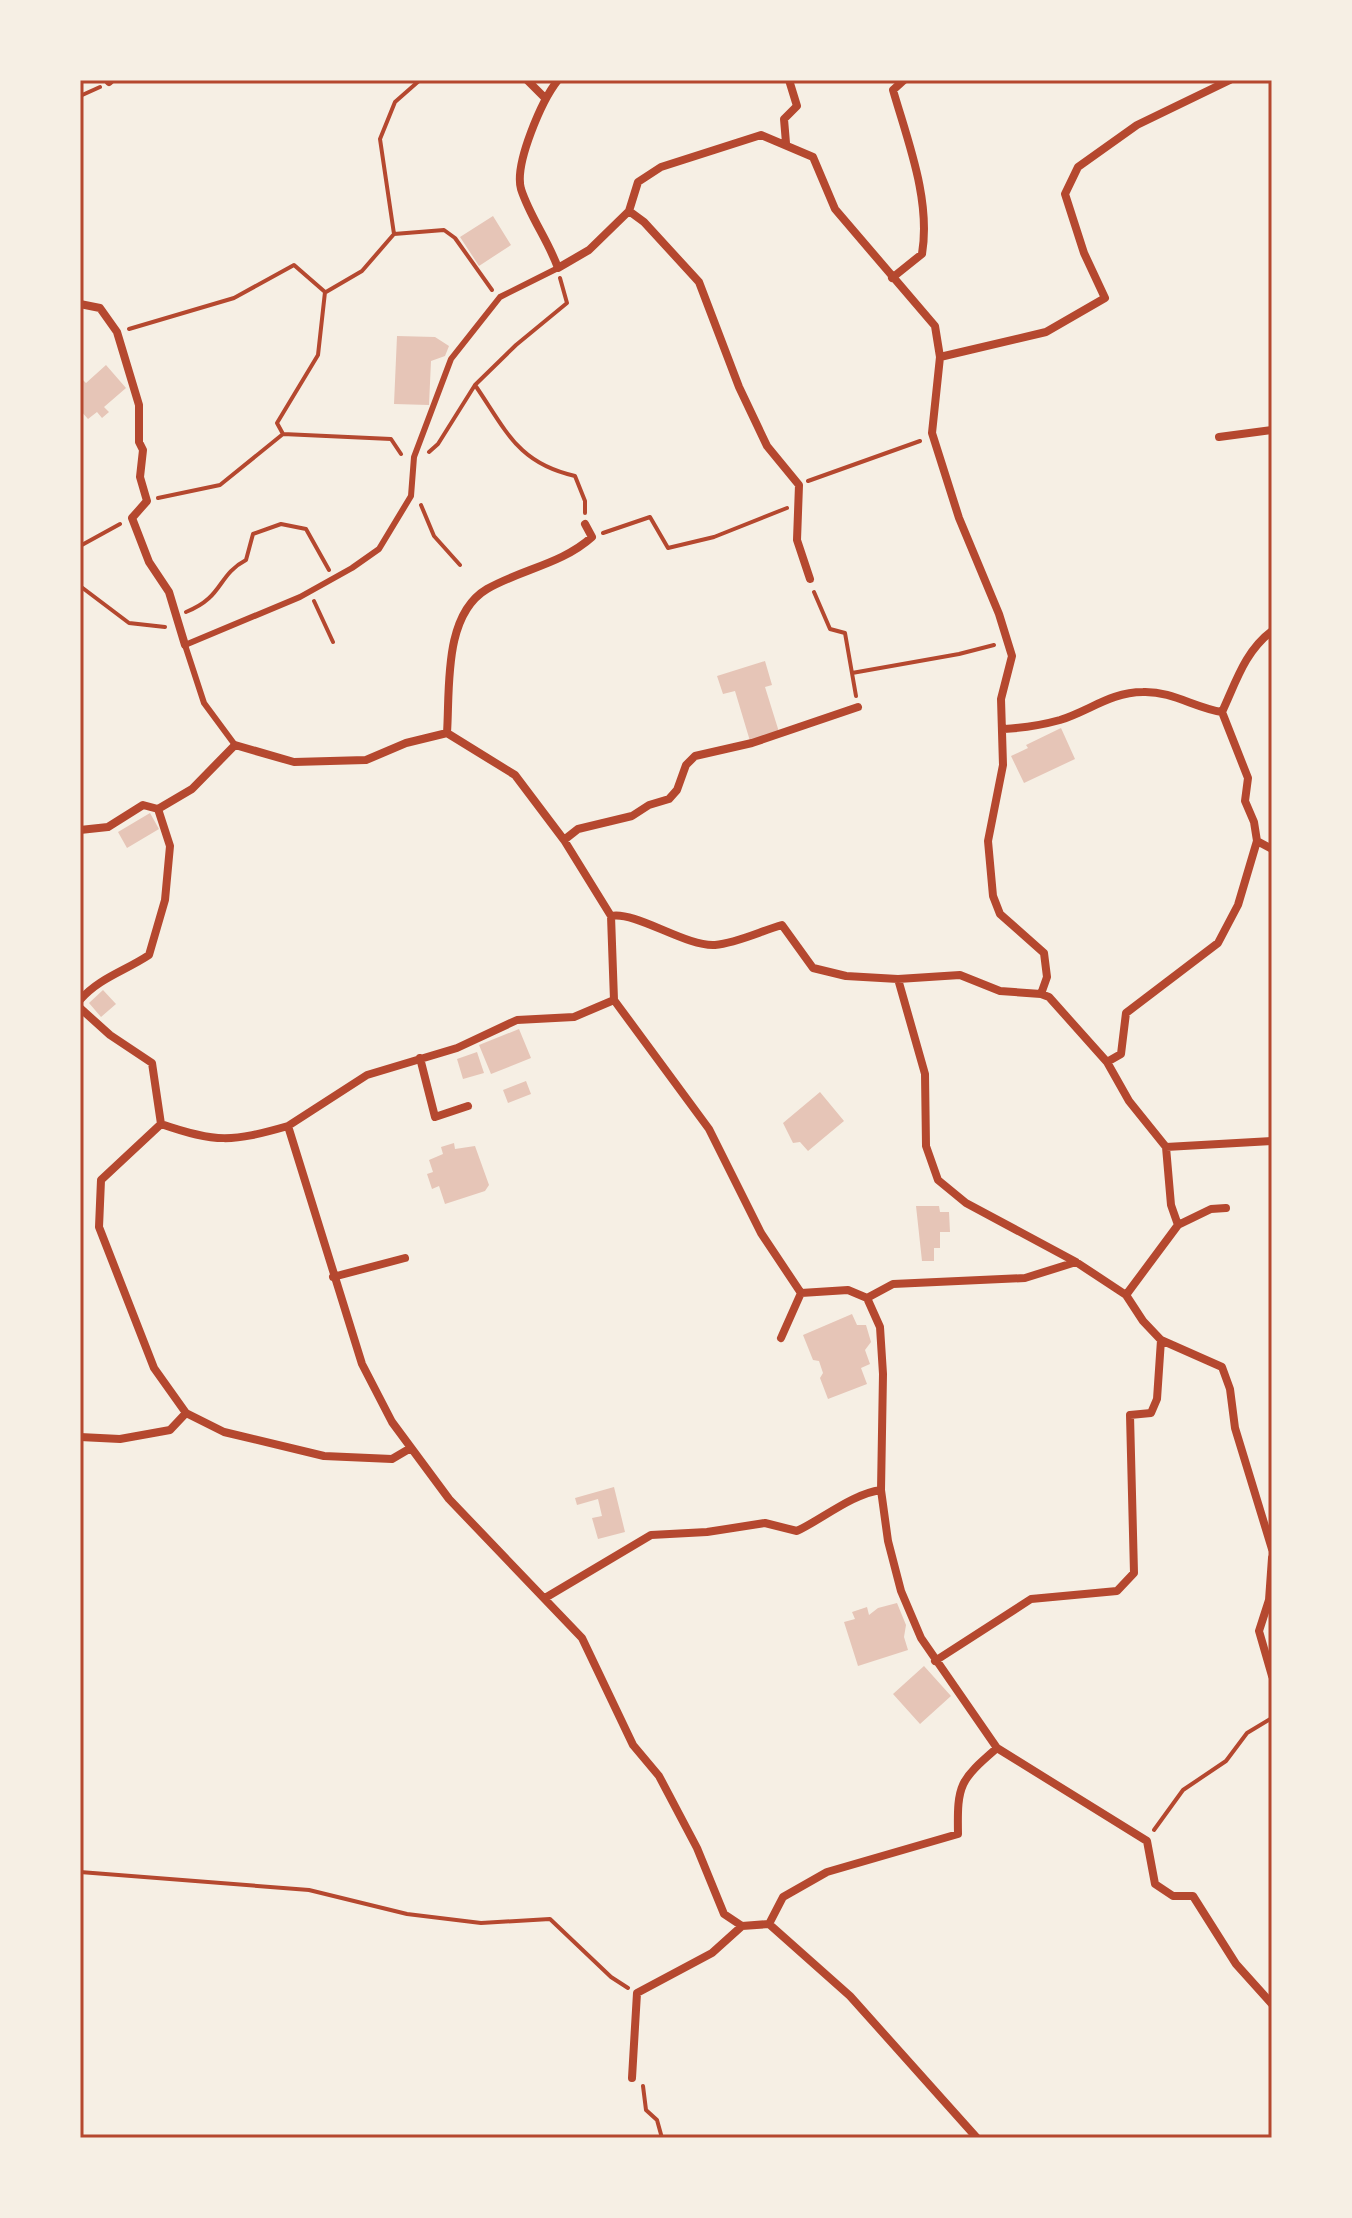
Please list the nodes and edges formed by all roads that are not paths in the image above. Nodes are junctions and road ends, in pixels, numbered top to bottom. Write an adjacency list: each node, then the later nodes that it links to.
1 (527, 80): 6 (street)
2 (558, 80): 6 (street)
3 (789, 80): 7 (street)
4 (904, 80): 10 (street)
5 (1230, 80): 12 (street)
6 (544, 97): 9 (street)
7 (786, 143): 8 (street); 10 (street)
8 (629, 211): 9 (street); 16 (street)
9 (558, 268): 18 (lane)
10 (892, 278): 12 (street)
11 (80, 304): 18 (street)
12 (940, 357): 21 (street)
13 (1272, 430): 14 (street)
14 (1219, 437)
15 (585, 524): 22 (street)
16 (810, 579)
17 (1272, 631): 20 (street)
18 (185, 645): 23 (lane)
19 (858, 707): 26 (street)
20 (1222, 712): 21 (street); 27 (street)
21 (1004, 729): 31 (street)
22 (447, 733): 23 (street); 26 (street)
23 (235, 745): 24 (street)
24 (158, 809): 25 (street); 32 (street)
25 (80, 830)
26 (564, 840): 29 (street)
27 (1257, 841): 28 (street); 36 (street)
28 (1272, 849)
29 (611, 916): 30 (street); 33 (street)
30 (898, 979): 31 (street); 45 (street)
31 (1041, 994): 36 (street)
32 (80, 1000)
33 (614, 1000): 35 (street); 47 (street)
34 (80, 1008): 38 (street)
35 (420, 1058): 37 (street); 39 (street)
36 (1107, 1062): 41 (street)
37 (468, 1106)
38 (161, 1124): 39 (street); 52 (street)
39 (288, 1126): 46 (street)
40 (1272, 1141): 41 (street)
41 (1166, 1147): 43 (street)
42 (1226, 1208): 43 (street)
43 (1178, 1225): 48 (street)
44 (405, 1258): 46 (street)
45 (1076, 1262): 48 (street); 49 (street)
46 (333, 1277): 54 (street)
47 (801, 1293): 49 (street); 50 (street)
48 (1126, 1295): 51 (street)
49 (867, 1298): 55 (street)
50 (781, 1338)
51 (1161, 1340): 56 (street); 59 (street)
52 (186, 1413): 53 (street); 54 (street)
53 (80, 1437)
54 (409, 1449): 58 (street)
55 (881, 1490): 58 (street); 59 (street)
56 (1272, 1549)
57 (1272, 1558): 60 (street)
58 (545, 1598): 63 (street)
59 (935, 1661): 61 (street)
60 (1272, 1676)
61 (997, 1748): 62 (street); 64 (street)
62 (769, 1924): 63 (street); 66 (street)
63 (742, 1926): 65 (street)
64 (1272, 2004)
65 (632, 2078)
66 (977, 2138)

